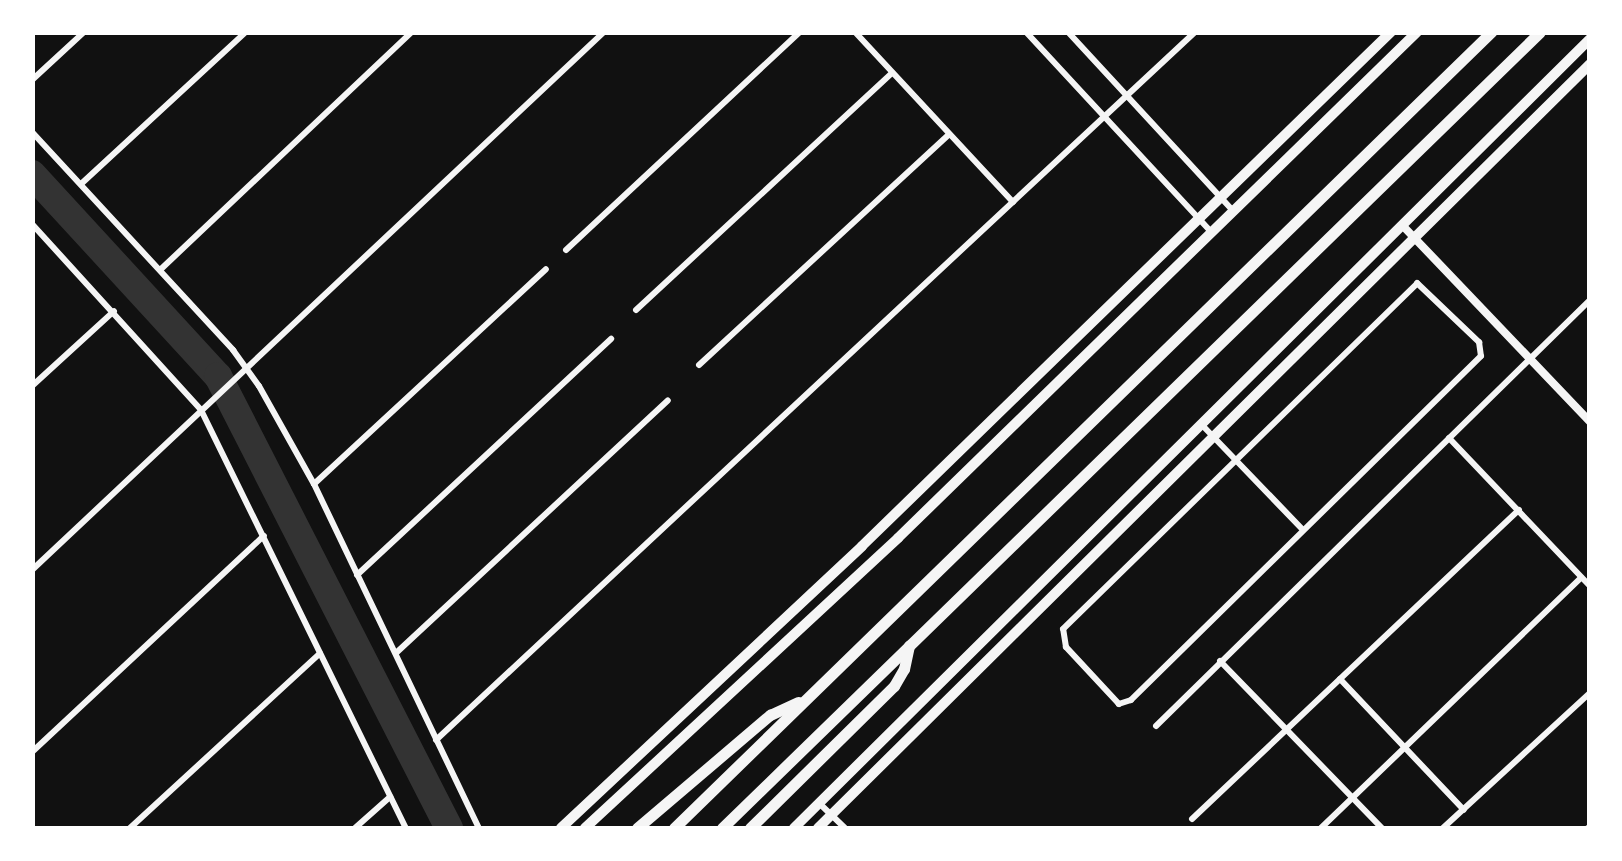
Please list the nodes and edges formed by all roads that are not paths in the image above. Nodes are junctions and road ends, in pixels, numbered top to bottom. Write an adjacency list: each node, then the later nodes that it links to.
1 (84, 32): 17 (street)
2 (246, 32): 22 (street)
3 (412, 32): 33 (street)
4 (604, 32): 40 (street)
5 (800, 32): 31 (street)
6 (854, 32): 16 (street)
7 (1026, 32): 19 (street)
8 (1068, 32): 18 (street)
9 (1195, 32): 18 (street)
10 (1390, 32): 23 (main road)
11 (1417, 32): 25 (main road)
12 (1491, 32): 63 (highway)
13 (1540, 32): 57 (highway)
14 (1590, 39): 27 (main road)
15 (1590, 64): 30 (main road)
16 (892, 73): 21 (street); 35 (street)
17 (32, 80)
18 (1127, 96): 19 (street); 23 (street)
19 (1105, 117): 24 (street); 26 (street)
20 (32, 132): 22 (street)
21 (949, 134): 24 (street); 39 (street)
22 (81, 184): 33 (street)
23 (1221, 198): 25 (street); 26 (main road)
24 (1013, 202): 66 (street)
25 (1234, 212): 29 (main road)
26 (1199, 218): 29 (street); 79 (main road)
27 (1403, 226): 30 (street); 45 (main road)
28 (34, 229): 36 (street)
29 (1212, 233): 80 (main road)
30 (1415, 238): 38 (street); 46 (main road)
31 (566, 250)
32 (546, 269): 49 (street)
33 (160, 270): 40 (street)
34 (1590, 300): 38 (street)
35 (636, 310)
36 (114, 311): 41 (street); 43 (street)
37 (611, 338): 54 (street)
38 (1531, 358): 44 (street); 47 (street)
39 (699, 365)
40 (245, 369): 43 (street); 49 (street)
41 (32, 386)
42 (668, 400): 59 (street)
43 (205, 407): 52 (street); 53 (street)
44 (1590, 422)
45 (1201, 423): 46 (street); 71 (main road)
46 (1213, 436): 48 (street); 73 (main road)
47 (1448, 438): 50 (street); 60 (street)
48 (1237, 461): 51 (street); 51 (street); 51 (street)
49 (314, 484): 54 (street)
50 (1519, 510): 55 (street); 61 (street)
51 (1302, 529)
52 (264, 536): 58 (street); 68 (street)
53 (32, 570)
54 (357, 574): 59 (street)
55 (1581, 578): 56 (street); 67 (street)
56 (1590, 586)
57 (909, 646): 83 (highway); 84 (highway)
58 (320, 652): 69 (street); 75 (street)
59 (396, 653): 66 (street)
60 (1220, 662): 64 (street); 65 (street)
61 (1340, 679): 65 (street); 67 (street)
62 (1590, 693): 72 (street)
63 (808, 697): 81 (highway); 82 (highway)
64 (1156, 726)
65 (1285, 730): 70 (street); 74 (street)
66 (436, 740): 78 (street)
67 (1406, 747): 70 (street); 72 (street)
68 (32, 752)
69 (390, 796): 76 (street); 77 (street)
70 (1353, 800): 88 (street); 89 (street)
71 (820, 804): 73 (street); 85 (main road)
72 (1464, 810): 90 (street)
73 (832, 816): 86 (main road); 87 (street)
74 (1192, 819)
75 (130, 828)
76 (355, 828)
77 (406, 828)
78 (479, 828)
79 (562, 828)
80 (584, 828)
81 (637, 828)
82 (674, 828)
83 (722, 828)
84 (750, 828)
85 (794, 828)
86 (818, 828)
87 (845, 828)
88 (1321, 828)
89 (1382, 828)
90 (1443, 828)

